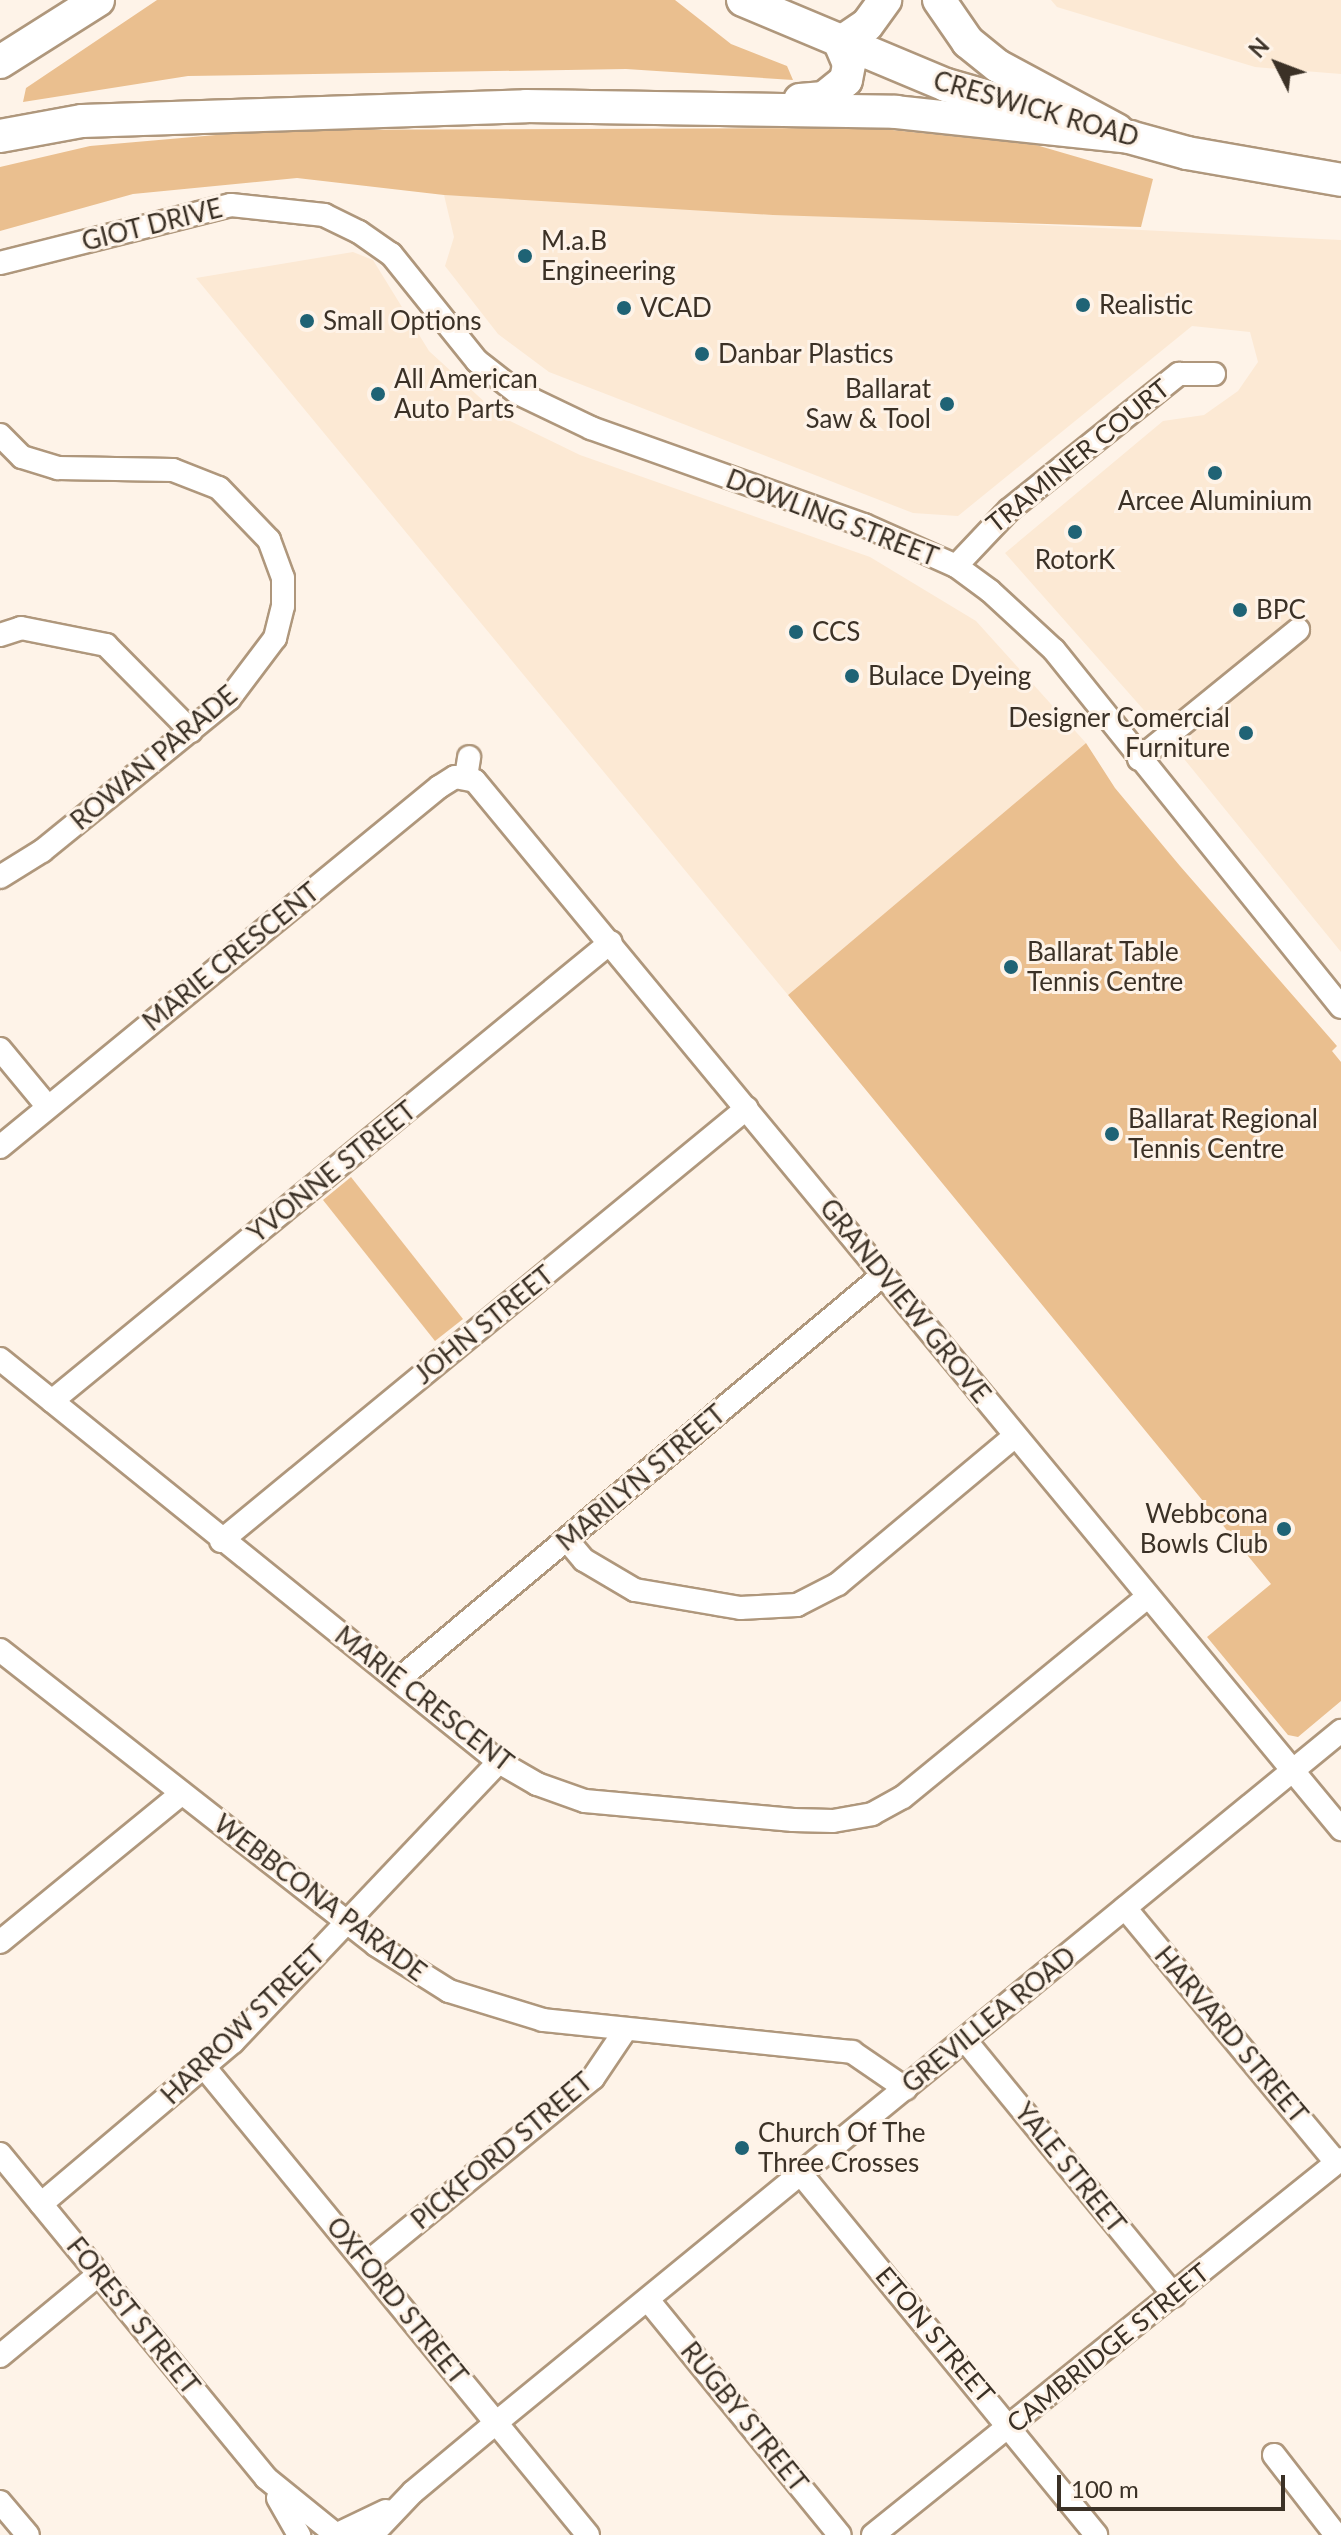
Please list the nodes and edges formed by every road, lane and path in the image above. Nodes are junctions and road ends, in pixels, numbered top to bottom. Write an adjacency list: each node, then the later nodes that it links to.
1 (98, 0): 6 (highway)
2 (743, 0): 5 (highway, CRESWICK ROAD)
3 (885, 0): 5 (highway)
4 (939, 0): 9 (highway)
5 (840, 43): 7 (highway); 9 (highway, CRESWICK ROAD)
6 (0, 62)
7 (706, 107): 8 (highway); 9 (highway)
8 (0, 136)
9 (1130, 137): 10 (highway, CRESWICK ROAD)
10 (1341, 180)
11 (391, 254): 12 (street, GIOT DRIVE); 15 (street, DOWLING STREET)
12 (0, 263)
13 (1214, 374): 15 (street, TRAMINER COURT)
14 (0, 435): 18 (street, ROWAN PARADE)
15 (956, 566): 19 (street, DOWLING STREET)
16 (1298, 630): 19 (street)
17 (0, 635): 18 (street)
18 (191, 731): 21 (street, ROWAN PARADE)
19 (1139, 759): 23 (street, DOWLING STREET)
20 (467, 767): 22 (street, GRANDVIEW GROVE); 25 (street, MARIE CRESCENT)
21 (0, 877)
22 (611, 942): 26 (street, GRANDVIEW GROVE); 30 (street, YVONNE STREET)
23 (1341, 1007)
24 (0, 1049): 25 (street)
25 (48, 1107): 27 (street, MARIE CRESCENT)
26 (747, 1108): 28 (street, GRANDVIEW GROVE); 33 (street, JOHN STREET)
27 (0, 1147)
28 (883, 1275): 31 (street, GRANDVIEW GROVE); 32 (street, MARILYN STREET)
29 (0, 1360): 30 (street, MARIE CRESCENT)
30 (52, 1401): 33 (street, MARIE CRESCENT)
31 (1015, 1436): 32 (street); 34 (street, GRANDVIEW GROVE)
32 (567, 1540): 36 (street, MARILYN STREET)
33 (221, 1541): 36 (street, MARIE CRESCENT)
34 (1147, 1597): 38 (street, MARIE CRESCENT); 39 (street, GRANDVIEW GROVE)
35 (1, 1652): 40 (street, WEBBCONA PARADE)
36 (399, 1679): 38 (street, MARIE CRESCENT)
37 (1341, 1731): 39 (street, GREVILLEA ROAD)
38 (499, 1762): 43 (street, HARROW STREET)
39 (1291, 1773): 41 (street, GRANDVIEW GROVE); 42 (street, GREVILLEA ROAD)
40 (182, 1793): 43 (street, WEBBCONA PARADE); 44 (street)
41 (1341, 1829)
42 (1125, 1908): 46 (street, GREVILLEA ROAD); 50 (street, HARVARD STREET)
43 (347, 1923): 45 (street, WEBBCONA PARADE); 47 (street, HARROW STREET)
44 (0, 1942)
45 (626, 2029): 48 (street, WEBBCONA PARADE); 53 (street, PICKFORD STREET)
46 (965, 2040): 48 (street, GREVILLEA ROAD); 55 (street, YALE STREET)
47 (205, 2068): 52 (street, HARROW STREET); 53 (street, OXFORD STREET)
48 (899, 2094): 51 (street, GREVILLEA ROAD)
49 (0, 2154): 52 (street, FOREST STREET)
50 (1339, 2160): 55 (street, CAMBRIDGE STREET)
51 (801, 2174): 56 (street, GREVILLEA ROAD); 59 (street, ETON STREET)
52 (41, 2204): 54 (street, FOREST STREET)
53 (367, 2263): 58 (street, OXFORD STREET)
54 (99, 2274): 57 (street); 61 (street, FOREST STREET)
55 (1174, 2295): 59 (street, CAMBRIDGE STREET)
56 (648, 2300): 58 (street, GREVILLEA ROAD); 69 (street, RUGBY STREET)
57 (0, 2356)
58 (497, 2422): 62 (street, GREVILLEA ROAD); 68 (street, OXFORD STREET)
59 (1011, 2427): 70 (street, CAMBRIDGE STREET); 71 (street, ETON STREET)
60 (1274, 2455): 72 (street)
61 (266, 2478): 64 (street, GREVILLEA ROAD); 66 (street)
62 (413, 2492): 64 (street, GREVILLEA ROAD); 67 (street, GREVILLEA ROAD)
63 (0, 2502): 65 (street)
64 (335, 2534)
65 (28, 2535)
66 (299, 2535)
67 (372, 2535)
68 (588, 2535)
69 (840, 2535)
70 (873, 2535)
71 (1096, 2535)
72 (1336, 2535)

